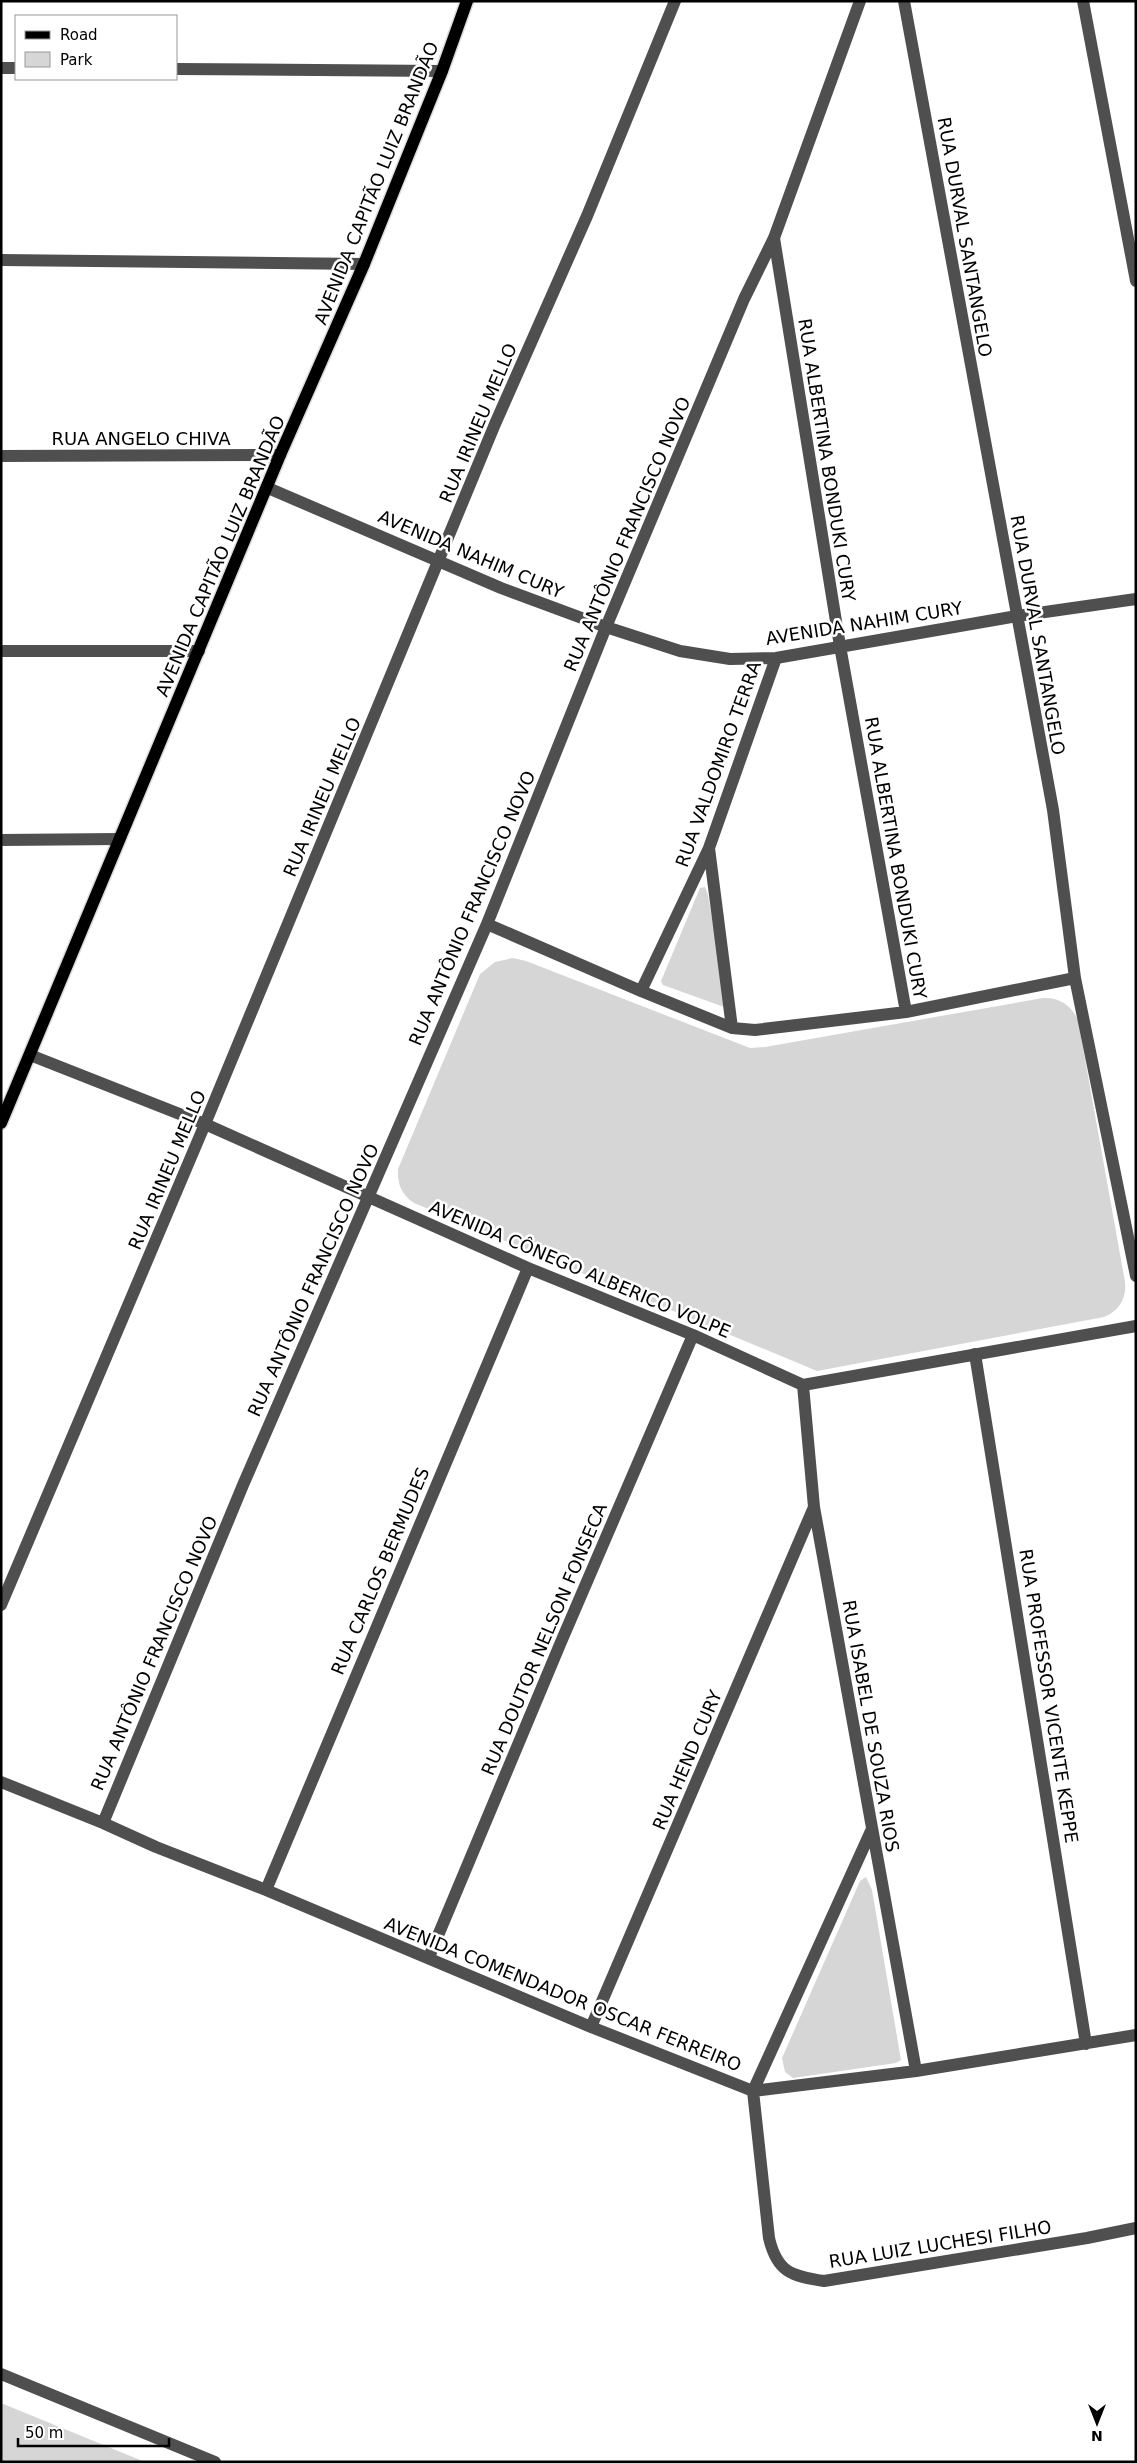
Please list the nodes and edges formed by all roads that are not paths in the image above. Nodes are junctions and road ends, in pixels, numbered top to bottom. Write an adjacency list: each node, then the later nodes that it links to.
1 (467, 1): 9 (main road, AVENIDA CAPITÃO LUIZ BRANDÃO)
2 (675, 1): 17 (street, RUA IRINEU MELLO)
3 (860, 1): 10 (street, RUA ANTÔNIO FRANCISCO NOVO)
4 (904, 1): 19 (street, RUA DURVAL SANTANGELO)
5 (1084, 1): 13 (street)
6 (1, 68): 7 (street)
7 (15, 68)
8 (178, 69): 9 (street)
9 (442, 71): 12 (main road, AVENIDA CAPITÃO LUIZ BRANDÃO)
10 (774, 238): 20 (street, RUA ANTÔNIO FRANCISCO NOVO); 21 (street, RUA ALBERTINA BONDUKI CURY)
11 (1, 260): 12 (street)
12 (364, 264): 14 (main road, AVENIDA CAPITÃO LUIZ BRANDÃO)
13 (1136, 281)
14 (280, 455): 15 (street, RUA ANGELO CHIVA); 16 (main road, AVENIDA CAPITÃO LUIZ BRANDÃO)
15 (1, 456)
16 (268, 488): 17 (street, AVENIDA NAHIM CURY); 23 (main road, AVENIDA CAPITÃO LUIZ BRANDÃO)
17 (440, 560): 20 (street, AVENIDA NAHIM CURY); 35 (street, RUA IRINEU MELLO)
18 (1136, 599): 19 (street, AVENIDA NAHIM CURY)
19 (1017, 616): 21 (street, AVENIDA NAHIM CURY); 29 (street, RUA DURVAL SANTANGELO)
20 (606, 627): 24 (street, AVENIDA NAHIM CURY); 28 (street, RUA ANTÔNIO FRANCISCO NOVO)
21 (840, 646): 24 (street, AVENIDA NAHIM CURY); 31 (street, RUA ALBERTINA BONDUKI CURY)
22 (1, 651): 23 (street)
23 (199, 651): 25 (main road, AVENIDA CAPITÃO LUIZ BRANDÃO)
24 (776, 658): 27 (street, RUA VALDOMIRO TERRA)
25 (120, 839): 26 (street); 33 (main road, AVENIDA CAPITÃO LUIZ BRANDÃO)
26 (1, 840)
27 (709, 848): 30 (street, RUA VALDOMIRO TERRA); 32 (street)
28 (487, 924): 30 (street); 36 (street, RUA ANTÔNIO FRANCISCO NOVO)
29 (1075, 978): 31 (street); 38 (street, RUA DURVAL SANTANGELO)
30 (641, 991): 32 (street)
31 (906, 1012): 32 (street)
32 (732, 1028)
33 (30, 1055): 34 (main road, AVENIDA CAPITÃO LUIZ BRANDÃO); 35 (street, AVENIDA CÔNEGO ALBERICO VOLPE)
34 (1, 1124)
35 (205, 1124): 36 (street, AVENIDA CÔNEGO ALBERICO VOLPE); 44 (street, RUA IRINEU MELLO)
36 (369, 1197): 37 (street, AVENIDA CÔNEGO ALBERICO VOLPE); 46 (street, RUA ANTÔNIO FRANCISCO NOVO)
37 (528, 1268): 40 (street, AVENIDA CÔNEGO ALBERICO VOLPE); 48 (street, RUA CARLOS BERMUDES)
38 (1136, 1276)
39 (1136, 1326): 41 (street)
40 (693, 1335): 42 (street, AVENIDA CÔNEGO ALBERICO VOLPE); 49 (street, RUA DOUTOR NELSON FONSECA)
41 (975, 1354): 42 (street); 52 (street, RUA PROFESSOR VICENTE KEPPE)
42 (803, 1385): 43 (street, RUA ISABEL DE SOUZA RIOS)
43 (814, 1507): 47 (street, RUA ISABEL DE SOUZA RIOS); 50 (street, RUA HEND CURY)
44 (1, 1605)
45 (1, 1782): 46 (street, AVENIDA COMENDADOR OSCAR FERREIRO)
46 (103, 1823): 48 (street, AVENIDA COMENDADOR OSCAR FERREIRO)
47 (871, 1831): 53 (street, RUA ISABEL DE SOUZA RIOS); 54 (street)
48 (266, 1890): 49 (street, AVENIDA COMENDADOR OSCAR FERREIRO)
49 (428, 1957): 50 (street, AVENIDA COMENDADOR OSCAR FERREIRO)
50 (591, 2027): 54 (street, AVENIDA COMENDADOR OSCAR FERREIRO)
51 (1136, 2035): 52 (street, AVENIDA COMENDADOR OSCAR FERREIRO)
52 (1086, 2044): 53 (street, AVENIDA COMENDADOR OSCAR FERREIRO)
53 (916, 2071): 54 (street, AVENIDA COMENDADOR OSCAR FERREIRO)
54 (753, 2091): 55 (street, RUA LUIZ LUCHESI FILHO)
55 (1136, 2228)
56 (1, 2374): 57 (street)
57 (215, 2462)

